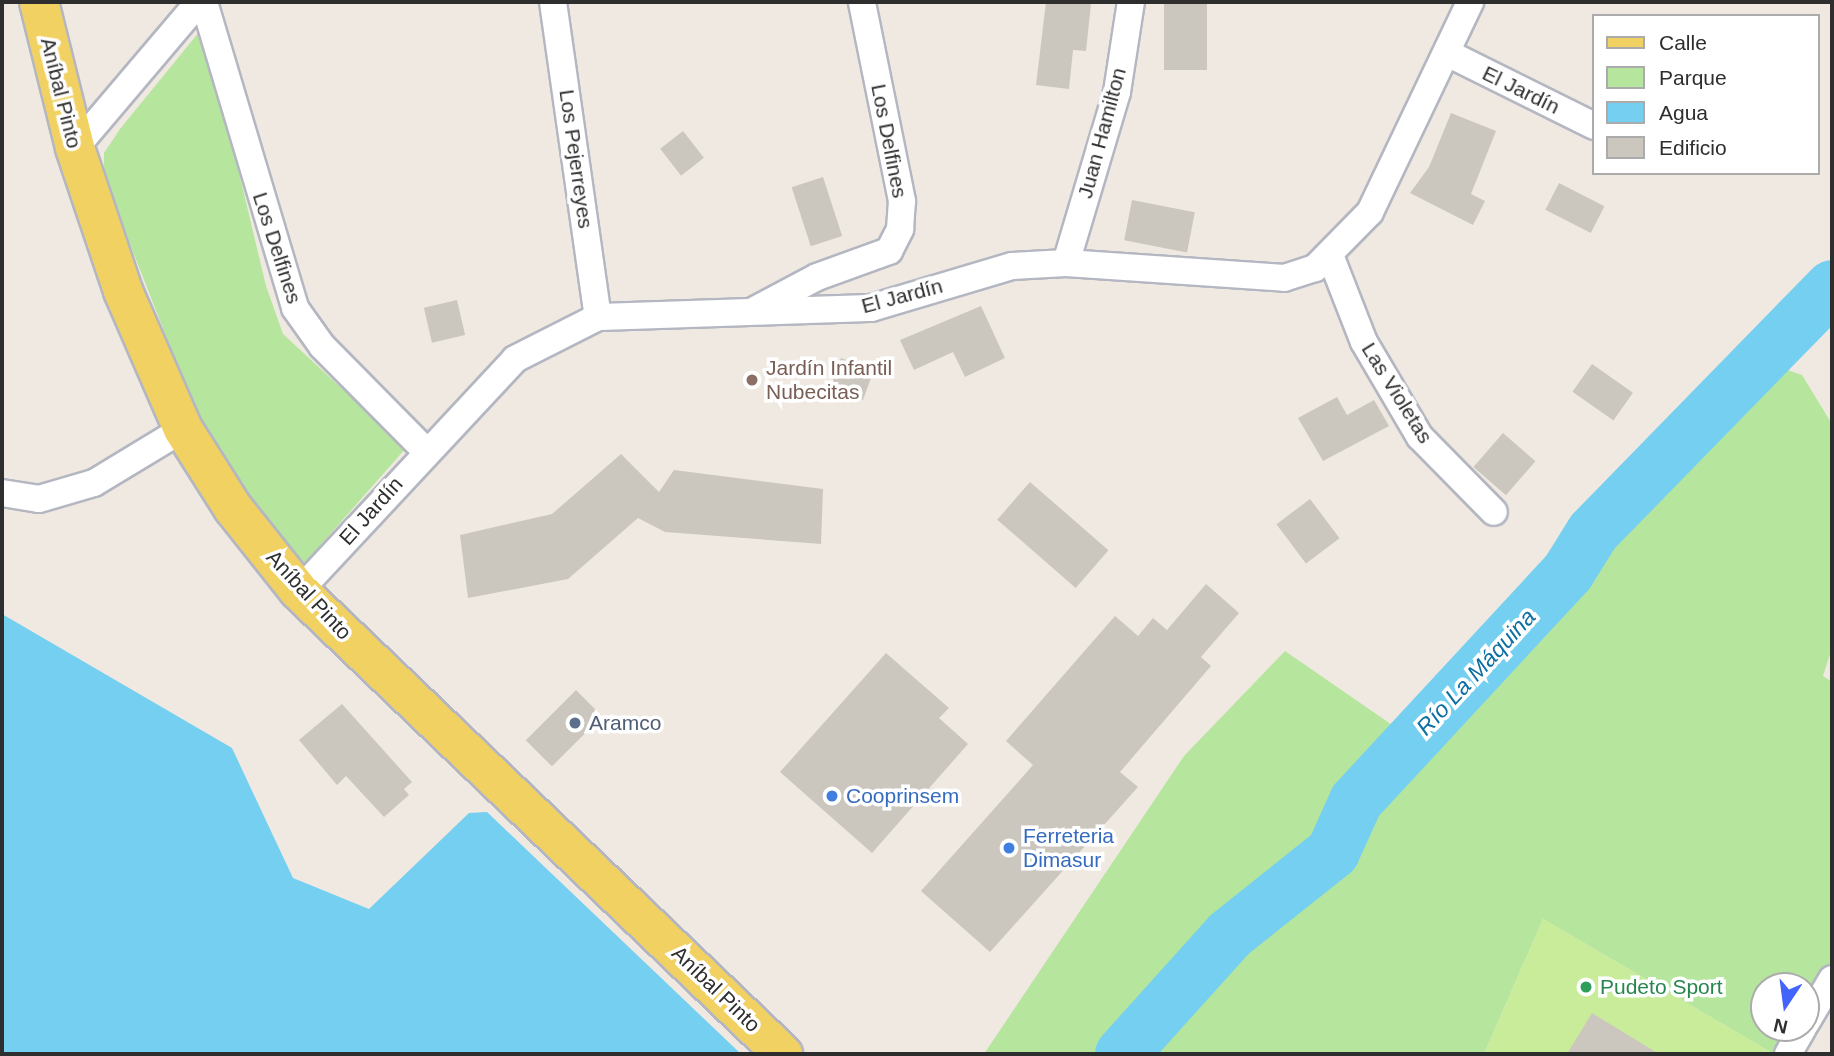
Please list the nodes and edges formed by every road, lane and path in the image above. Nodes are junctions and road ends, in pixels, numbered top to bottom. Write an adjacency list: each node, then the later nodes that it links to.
1 (39, 2): 9 (main road, Aníbal Pinto)
2 (201, 2): 9 (street); 15 (street, Los Delfines)
3 (553, 2): 13 (street, Los Pejerreyes)
4 (862, 2): 12 (street, Los Delfines)
5 (1131, 2): 11 (street, Juan Hamilton)
6 (1470, 2): 7 (street, El Jardín)
7 (1447, 53): 8 (street, El Jardín); 10 (street, El Jardín)
8 (1592, 125)
9 (75, 148): 14 (main road, Aníbal Pinto)
10 (1330, 255): 11 (street, El Jardín); 17 (street, Las Violetas)
11 (1066, 263): 12 (street, El Jardín)
12 (748, 313): 13 (street, El Jardín)
13 (598, 317): 15 (street, El Jardín)
14 (183, 429): 16 (street); 18 (main road, Aníbal Pinto)
15 (425, 450): 18 (street, El Jardín)
16 (2, 493)
17 (1494, 512)
18 (299, 591): 21 (main road, Aníbal Pinto)
19 (1832, 979): 20 (street)
20 (1820, 999)
21 (783, 1054)

